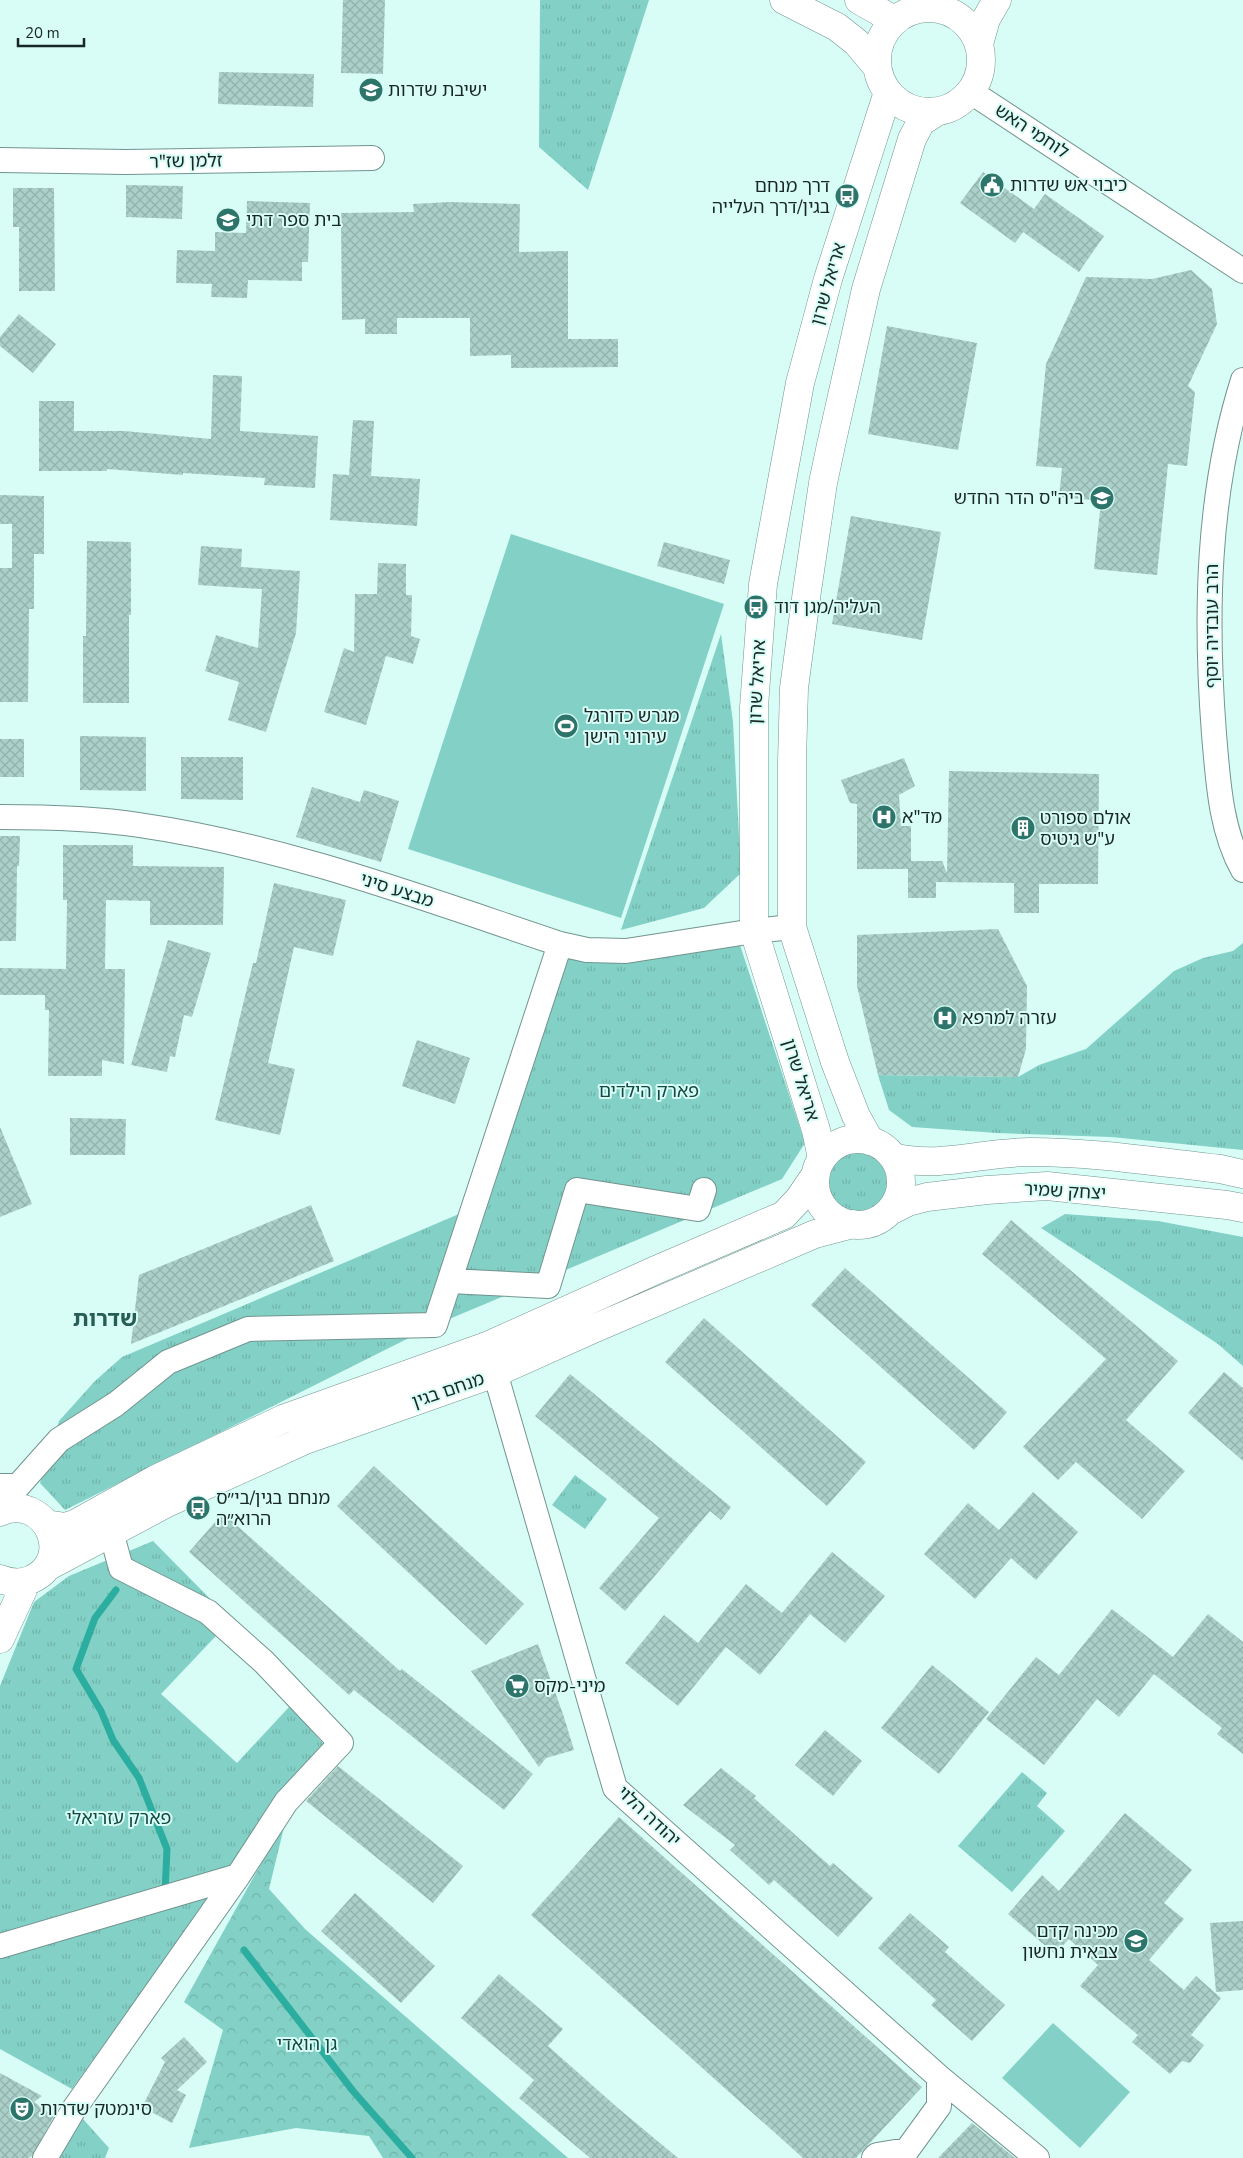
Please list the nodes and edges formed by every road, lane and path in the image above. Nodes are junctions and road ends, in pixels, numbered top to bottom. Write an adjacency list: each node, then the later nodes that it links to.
1 (784, 0): 7 (main road)
2 (859, 0): 5 (main road)
3 (997, 0): 6 (main road)
4 (935, 4): 5 (main road); 6 (main road)
5 (894, 20): 7 (main road)
6 (979, 44): 8 (main road)
7 (883, 80): 9 (main road); 17 (main road, אריאל שרון)
8 (971, 92): 9 (main road); 12 (street, לוחמי האש)
9 (938, 111): 16 (main road)
10 (372, 158): 11 (street, זלמן שז"ר)
11 (0, 160)
12 (1243, 271)
13 (1243, 380): 15 (street, הרב עובדיה יוסף)
14 (0, 817): 18 (street, מבצע סיני)
15 (1243, 870)
16 (792, 927): 17 (street, מבצע סיני); 19 (main road)
17 (754, 931): 18 (street, מבצע סיני); 21 (main road, אריאל שרון)
18 (560, 944): 27 (street)
19 (870, 1141): 20 (main road); 21 (main road)
20 (893, 1157): 22 (main road, יצחק שמיר); 25 (main road)
21 (819, 1166): 26 (main road); 28 (main road, מנחם בגין)
22 (1243, 1174)
23 (704, 1190): 27 (street)
24 (1243, 1208): 25 (main road, יצחק שמיר)
25 (890, 1211): 26 (main road)
26 (853, 1224): 29 (main road, מנחם בגין)
27 (450, 1281): 30 (street)
28 (487, 1346): 29 (street, יהודה הלוי); 32 (main road, מנחם בגין)
29 (495, 1373): 33 (main road, מנחם בגין); 39 (street, יהודה הלוי)
30 (0, 1486)
31 (0, 1512): 32 (main road)
32 (46, 1524): 34 (main road)
33 (111, 1532): 34 (main road, מנחם בגין); 37 (street)
34 (38, 1574): 35 (main road); 36 (main road)
35 (0, 1579)
36 (0, 1639)
37 (238, 1876): 38 (street); 40 (street)
38 (0, 1946)
39 (939, 2077): 41 (street); 42 (street, יהודה הלוי)
40 (45, 2158)
41 (874, 2158)
42 (1037, 2158)

